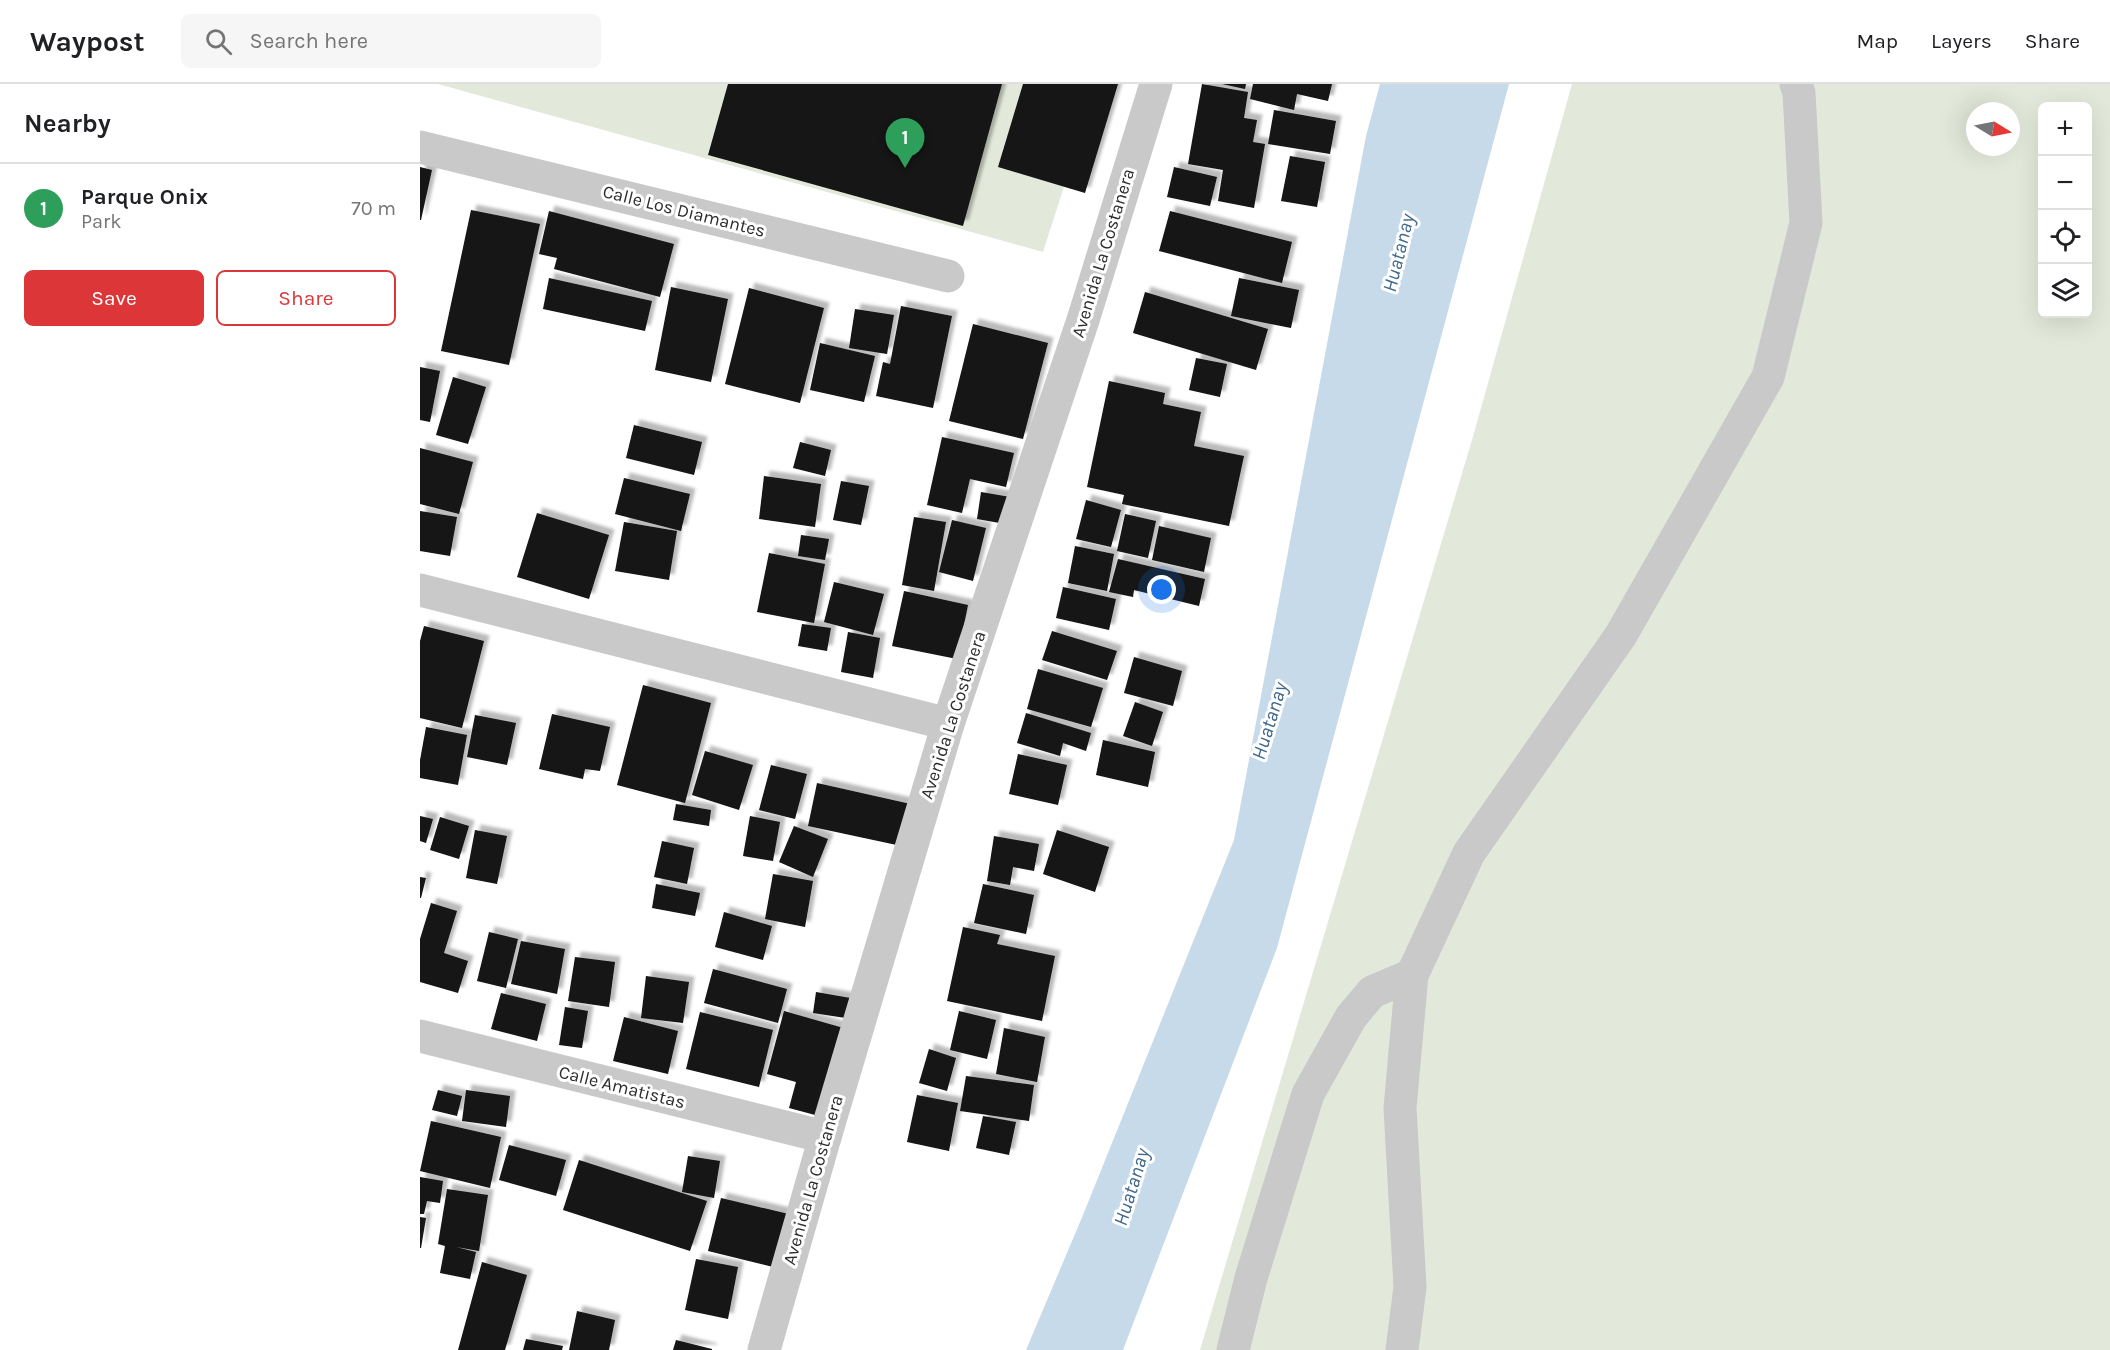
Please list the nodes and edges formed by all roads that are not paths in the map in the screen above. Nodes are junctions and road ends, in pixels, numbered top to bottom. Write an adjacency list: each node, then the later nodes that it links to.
1 (1155, 84): 6 (street, Avenida La Costanera)
2 (1796, 84): 7 (street)
3 (420, 147): 4 (street, Calle Los Diamantes)
4 (948, 276)
5 (420, 590): 6 (street)
6 (948, 724): 9 (street, Avenida La Costanera)
7 (1412, 975): 11 (street); 12 (street)
8 (420, 1036): 9 (street, Calle Amatistas)
9 (825, 1137): 10 (street, Avenida La Costanera)
10 (764, 1350)
11 (1233, 1350)
12 (1402, 1350)

